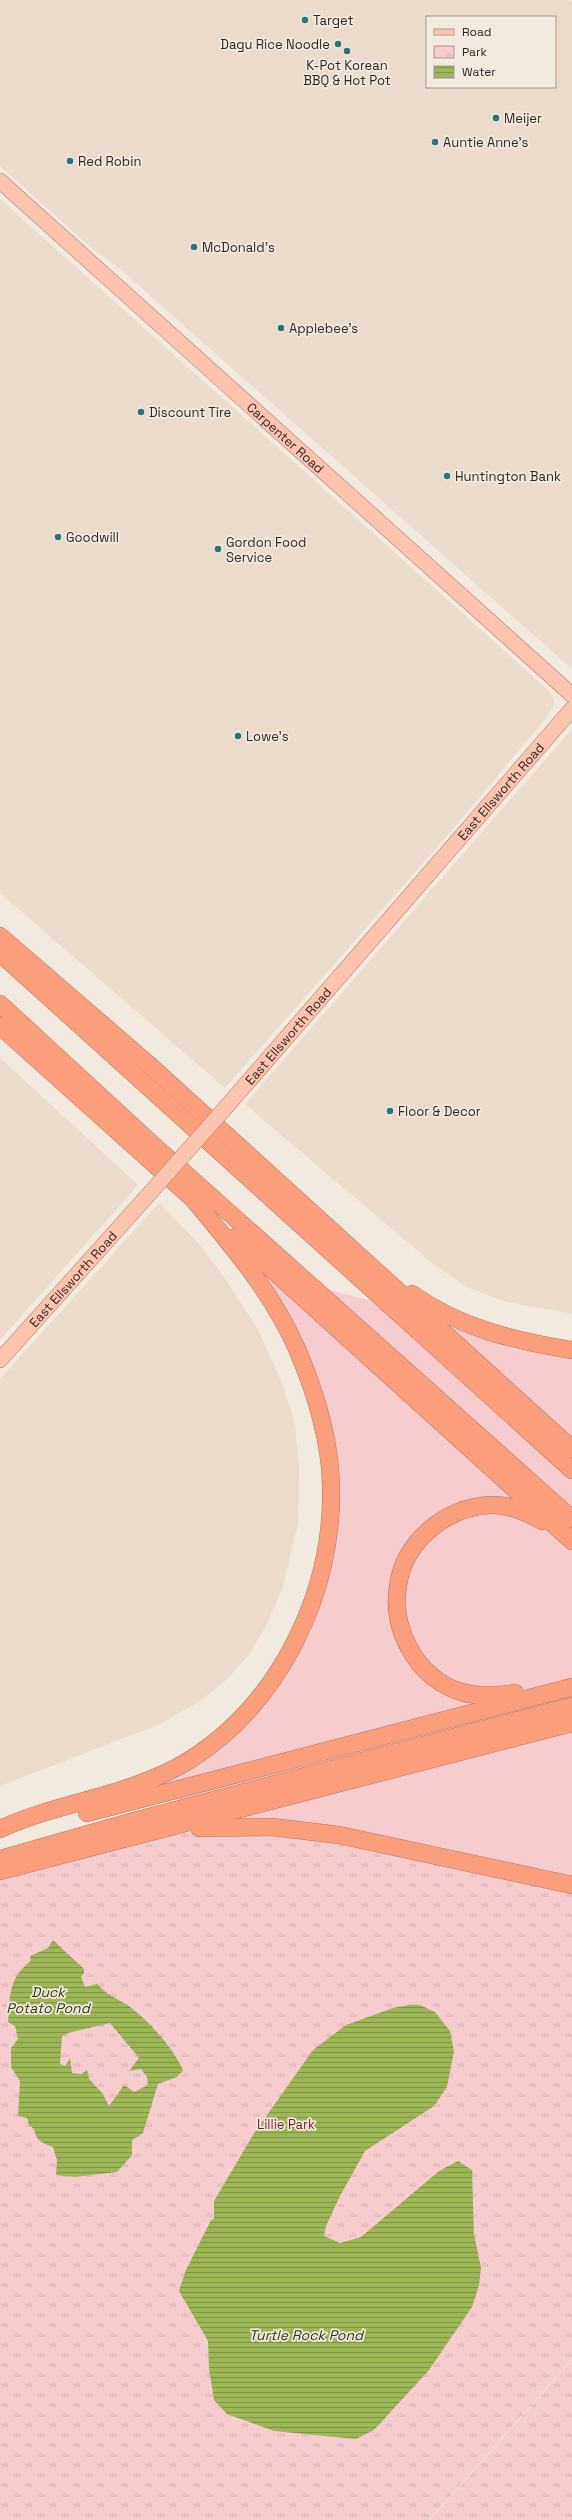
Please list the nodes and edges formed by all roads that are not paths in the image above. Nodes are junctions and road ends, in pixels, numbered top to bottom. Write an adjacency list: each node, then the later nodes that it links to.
1 (0, 181): 2 (main road, Carpenter Road)
2 (572, 694)
3 (572, 709): 11 (main road, East Ellsworth Road, bridge)
4 (0, 936): 9 (highway)
5 (0, 953): 13 (highway)
6 (0, 1004): 14 (highway)
7 (0, 1026): 8 (highway)
8 (193, 1199): 15 (highway); 20 (highway)
9 (371, 1265): 10 (highway); 12 (highway)
10 (572, 1350)
11 (0, 1360)
12 (572, 1449)
13 (572, 1470)
14 (572, 1519)
15 (571, 1541): 17 (highway)
16 (572, 1687): 17 (highway)
17 (554, 1692): 22 (highway)
18 (572, 1706): 23 (highway)
19 (572, 1723): 21 (highway)
20 (0, 1829)
21 (148, 1833): 24 (highway); 25 (highway)
22 (0, 1836)
23 (0, 1859)
24 (0, 1871)
25 (572, 1885)

